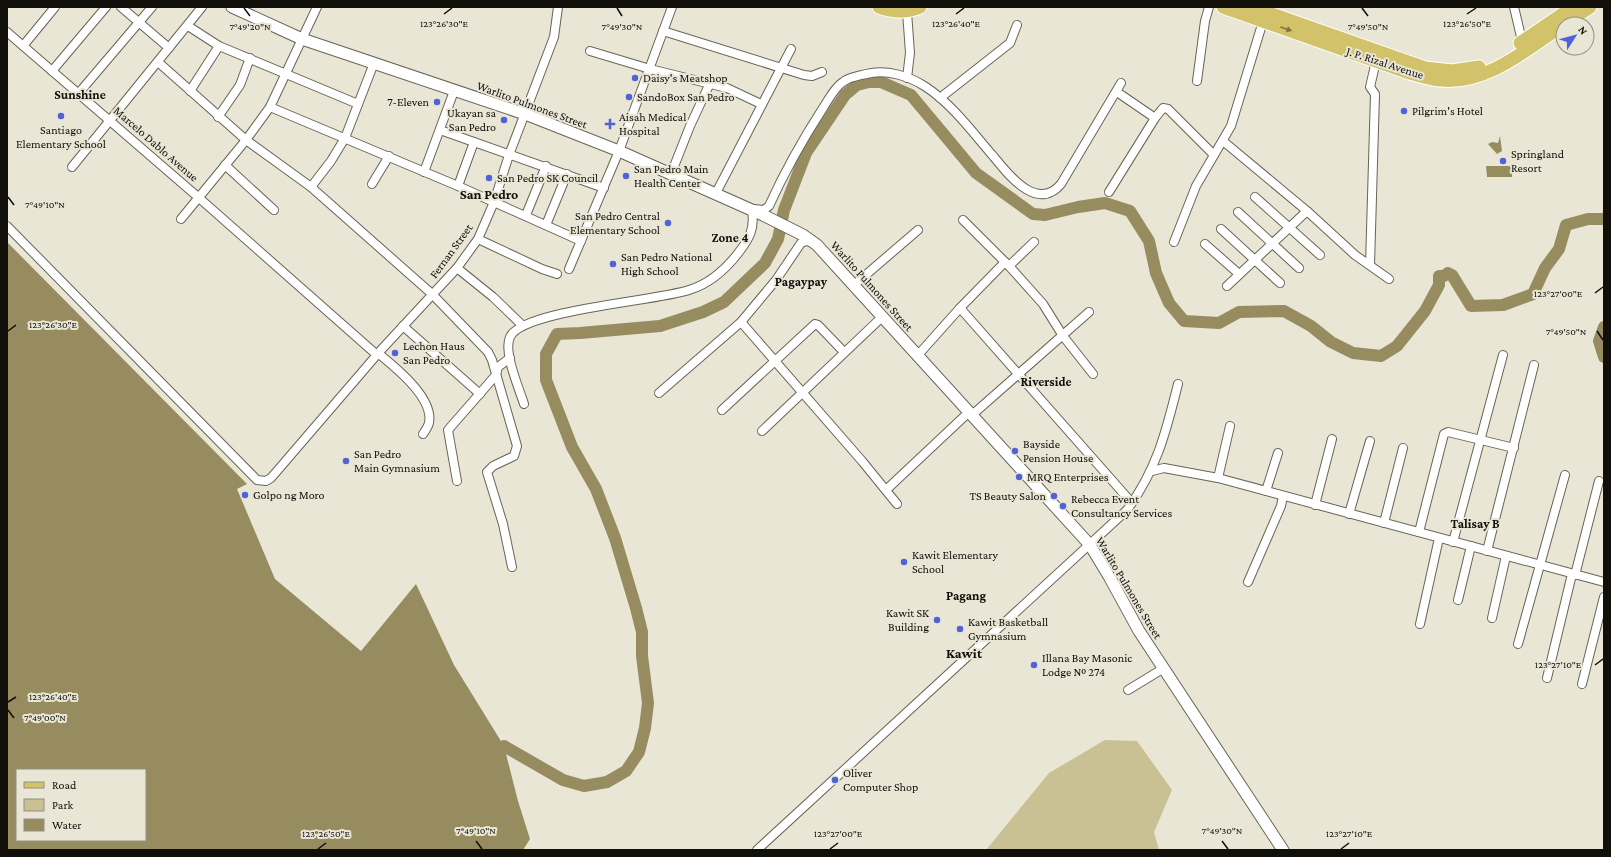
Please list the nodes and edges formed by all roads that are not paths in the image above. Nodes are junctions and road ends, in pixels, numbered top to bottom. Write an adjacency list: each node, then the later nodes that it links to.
1 (56, 7): 28 (street)
2 (106, 7): 40 (street)
3 (121, 7): 21 (street)
4 (152, 7): 21 (street)
5 (202, 7): 23 (street)
6 (232, 7): 27 (street, Warlito Pulmones Street)
7 (317, 7): 27 (street)
8 (558, 7): 55 (street, Fernan Street)
9 (672, 7): 25 (street)
10 (879, 7): 18 (main road)
11 (920, 7): 18 (main road)
12 (1209, 7): 44 (street)
13 (1223, 7): 19 (main road, J. P. Rizal Avenue)
14 (1252, 7): 19 (main road, J. P. Rizal Avenue)
15 (1514, 7): 30 (street)
16 (1573, 7): 30 (main road, J. P. Rizal Avenue)
17 (1590, 7): 20 (main road, J. P. Rizal Avenue)
18 (907, 12): 43 (street)
19 (1269, 13): 34 (main road, J. P. Rizal Avenue); 62 (street)
20 (1576, 16)
21 (139, 22): 31 (street); 50 (street)
22 (1017, 25): 51 (street)
23 (188, 26): 29 (street); 31 (street)
24 (1555, 29): 30 (main road, J. P. Rizal Avenue)
25 (664, 31): 38 (street); 39 (street)
26 (7, 32): 28 (street, Marcelo Dablo Avenue)
27 (302, 39): 37 (street, Warlito Pulmones Street); 42 (street)
28 (23, 46): 40 (street, Marcelo Dablo Avenue)
29 (219, 46): 35 (street); 47 (street)
30 (1523, 46): 34 (main road, J. P. Rizal Avenue)
31 (169, 48): 36 (street)
32 (791, 49): 38 (street)
33 (590, 51): 39 (street)
34 (1371, 56): 105 (street)
35 (250, 58): 42 (street); 56 (street)
36 (158, 62): 47 (street); 58 (street)
37 (374, 64): 48 (street, Warlito Pulmones Street); 52 (street)
38 (779, 68): 41 (street); 53 (street)
39 (650, 69): 45 (street); 64 (street)
40 (52, 71): 50 (street, Marcelo Dablo Avenue)
41 (822, 72)
42 (286, 73): 52 (street); 54 (street)
43 (907, 78): 51 (street); 84 (street)
44 (1197, 81)
45 (710, 83): 53 (street); 73 (street)
46 (1121, 83): 49 (street)
47 (190, 91): 56 (street)
48 (454, 91): 55 (street, Warlito Pulmones Street); 59 (street)
49 (1117, 92): 51 (street); 57 (street)
50 (78, 94): 58 (street, Marcelo Dablo Avenue)
51 (940, 98)
52 (358, 104): 60 (street)
53 (761, 104): 79 (street)
54 (270, 107): 60 (street); 61 (street)
55 (525, 114): 64 (street, Warlito Pulmones Street); 65 (street, Fernan Street)
56 (218, 117): 61 (street)
57 (1155, 118): 66 (street); 78 (street)
58 (111, 120): 70 (street); 80 (street, Marcelo Dablo Avenue)
59 (440, 130): 63 (street); 71 (street)
60 (345, 138): 67 (street); 76 (street)
61 (246, 140): 68 (street); 76 (street)
62 (1223, 140): 66 (street); 85 (street)
63 (474, 142): 65 (street); 75 (street)
64 (619, 151): 73 (street, Warlito Pulmones Street); 77 (street)
65 (509, 155): 69 (street); 82 (street, Fernan Street)
66 (1214, 155): 99 (street)
67 (389, 156): 71 (street); 74 (street)
68 (225, 165): 80 (street); 83 (street)
69 (546, 166): 72 (street); 87 (street)
70 (72, 167)
71 (424, 172): 75 (street)
72 (567, 174): 77 (street); 90 (street)
73 (671, 174): 79 (street, Warlito Pulmones Street)
74 (372, 184)
75 (458, 186): 82 (street)
76 (311, 187): 115 (street)
77 (604, 188): 96 (street)
78 (1109, 192)
79 (716, 194): 84 (street, Warlito Pulmones Street)
80 (198, 197): 88 (street); 124 (street, Marcelo Dablo Avenue)
81 (1255, 197): 92 (street)
82 (494, 202): 87 (street); 95 (street, Fernan Street)
83 (274, 210)
84 (753, 211): 97 (street, Warlito Pulmones Street); 120 (street)
85 (1306, 211): 92 (street); 105 (street)
86 (1238, 212): 100 (street)
87 (526, 215): 90 (street)
88 (181, 219)
89 (963, 220): 104 (street)
90 (546, 225): 96 (street)
91 (7, 226): 124 (street, Fernan Street)
92 (1289, 227): 100 (street); 102 (street)
93 (1221, 229): 103 (street)
94 (918, 230): 113 (street)
95 (478, 239): 106 (street, Fernan Street); 109 (street)
96 (581, 241): 107 (street)
97 (813, 242): 113 (street, Warlito Pulmones Street); 119 (street)
98 (1034, 242): 104 (street)
99 (1174, 242)
100 (1272, 243): 103 (street); 108 (street)
101 (1205, 244): 110 (street)
102 (1320, 255)
103 (1255, 259): 110 (street); 112 (street)
104 (1007, 264): 116 (street); 122 (street)
105 (1370, 265): 111 (street)
106 (457, 268): 115 (street, Fernan Street); 120 (street)
107 (569, 268)
108 (1299, 268)
109 (557, 274)
110 (1239, 274): 114 (street)
111 (1389, 279)
112 (1280, 283)
113 (854, 285): 118 (street, Warlito Pulmones Street)
114 (1227, 286)
115 (432, 294): 121 (street, Fernan Street); 130 (street)
116 (960, 308): 125 (street); 131 (street)
117 (1089, 312): 122 (street)
118 (882, 317): 123 (street); 125 (street, Warlito Pulmones Street)
119 (741, 322): 128 (street); 135 (street)
120 (522, 325): 127 (street)
121 (403, 326): 124 (street, Fernan Street); 136 (street)
122 (1063, 336): 131 (street); 132 (street)
123 (844, 352): 128 (street); 134 (street)
124 (378, 355): 142 (street, Marcelo Dablo Avenue)
125 (918, 355): 139 (street, Warlito Pulmones Street)
126 (1503, 355): 144 (street)
127 (510, 358): 130 (street); 137 (street)
128 (775, 360): 134 (street); 138 (street)
129 (1534, 366): 147 (street)
130 (496, 374): 136 (street); 170 (street)
131 (1017, 374): 139 (street); 157 (street)
132 (1093, 374)
133 (1178, 384): 149 (street)
134 (802, 392): 141 (street); 154 (street)
135 (660, 393)
136 (480, 394): 152 (street)
137 (524, 404)
138 (722, 410)
139 (971, 414): 154 (street); 165 (street, Warlito Pulmones Street)
140 (1230, 426): 151 (street)
141 (762, 431)
142 (423, 434)
143 (1332, 439): 159 (street)
144 (1480, 439): 147 (street); 162 (street); 164 (street)
145 (1370, 441): 160 (street)
146 (1403, 448): 161 (street)
147 (1514, 448): 167 (street)
148 (1278, 453): 155 (street)
149 (1152, 471): 151 (street); 157 (street)
150 (1565, 475): 169 (street)
151 (1218, 478): 155 (street)
152 (457, 481)
153 (1599, 481): 171 (street)
154 (886, 490): 158 (street)
155 (1266, 491): 156 (street)
156 (1283, 496): 159 (street); 172 (street)
157 (1132, 503): 165 (street)
158 (897, 504)
159 (1315, 505): 160 (street)
160 (1349, 514): 161 (street)
161 (1384, 523): 162 (street)
162 (1419, 532): 163 (street)
163 (1439, 538): 164 (street); 177 (street)
164 (1453, 542): 166 (street)
165 (1090, 545): 179 (street, Warlito Pulmones Street); 183 (street)
166 (1471, 546): 167 (street); 175 (street)
167 (1487, 551): 168 (street)
168 (1506, 556): 169 (street); 176 (street)
169 (1540, 565): 171 (street); 178 (street)
170 (512, 567)
171 (1574, 574): 173 (street); 180 (street)
172 (1248, 582)
173 (1604, 582)
174 (1604, 598): 181 (street)
175 (1458, 600)
176 (1492, 618)
177 (1420, 624)
178 (1518, 644)
179 (1164, 668): 182 (street); 184 (street, Warlito Pulmones Street)
180 (1547, 678)
181 (1582, 684)
182 (1128, 690)
183 (757, 850)
184 (1283, 850)

